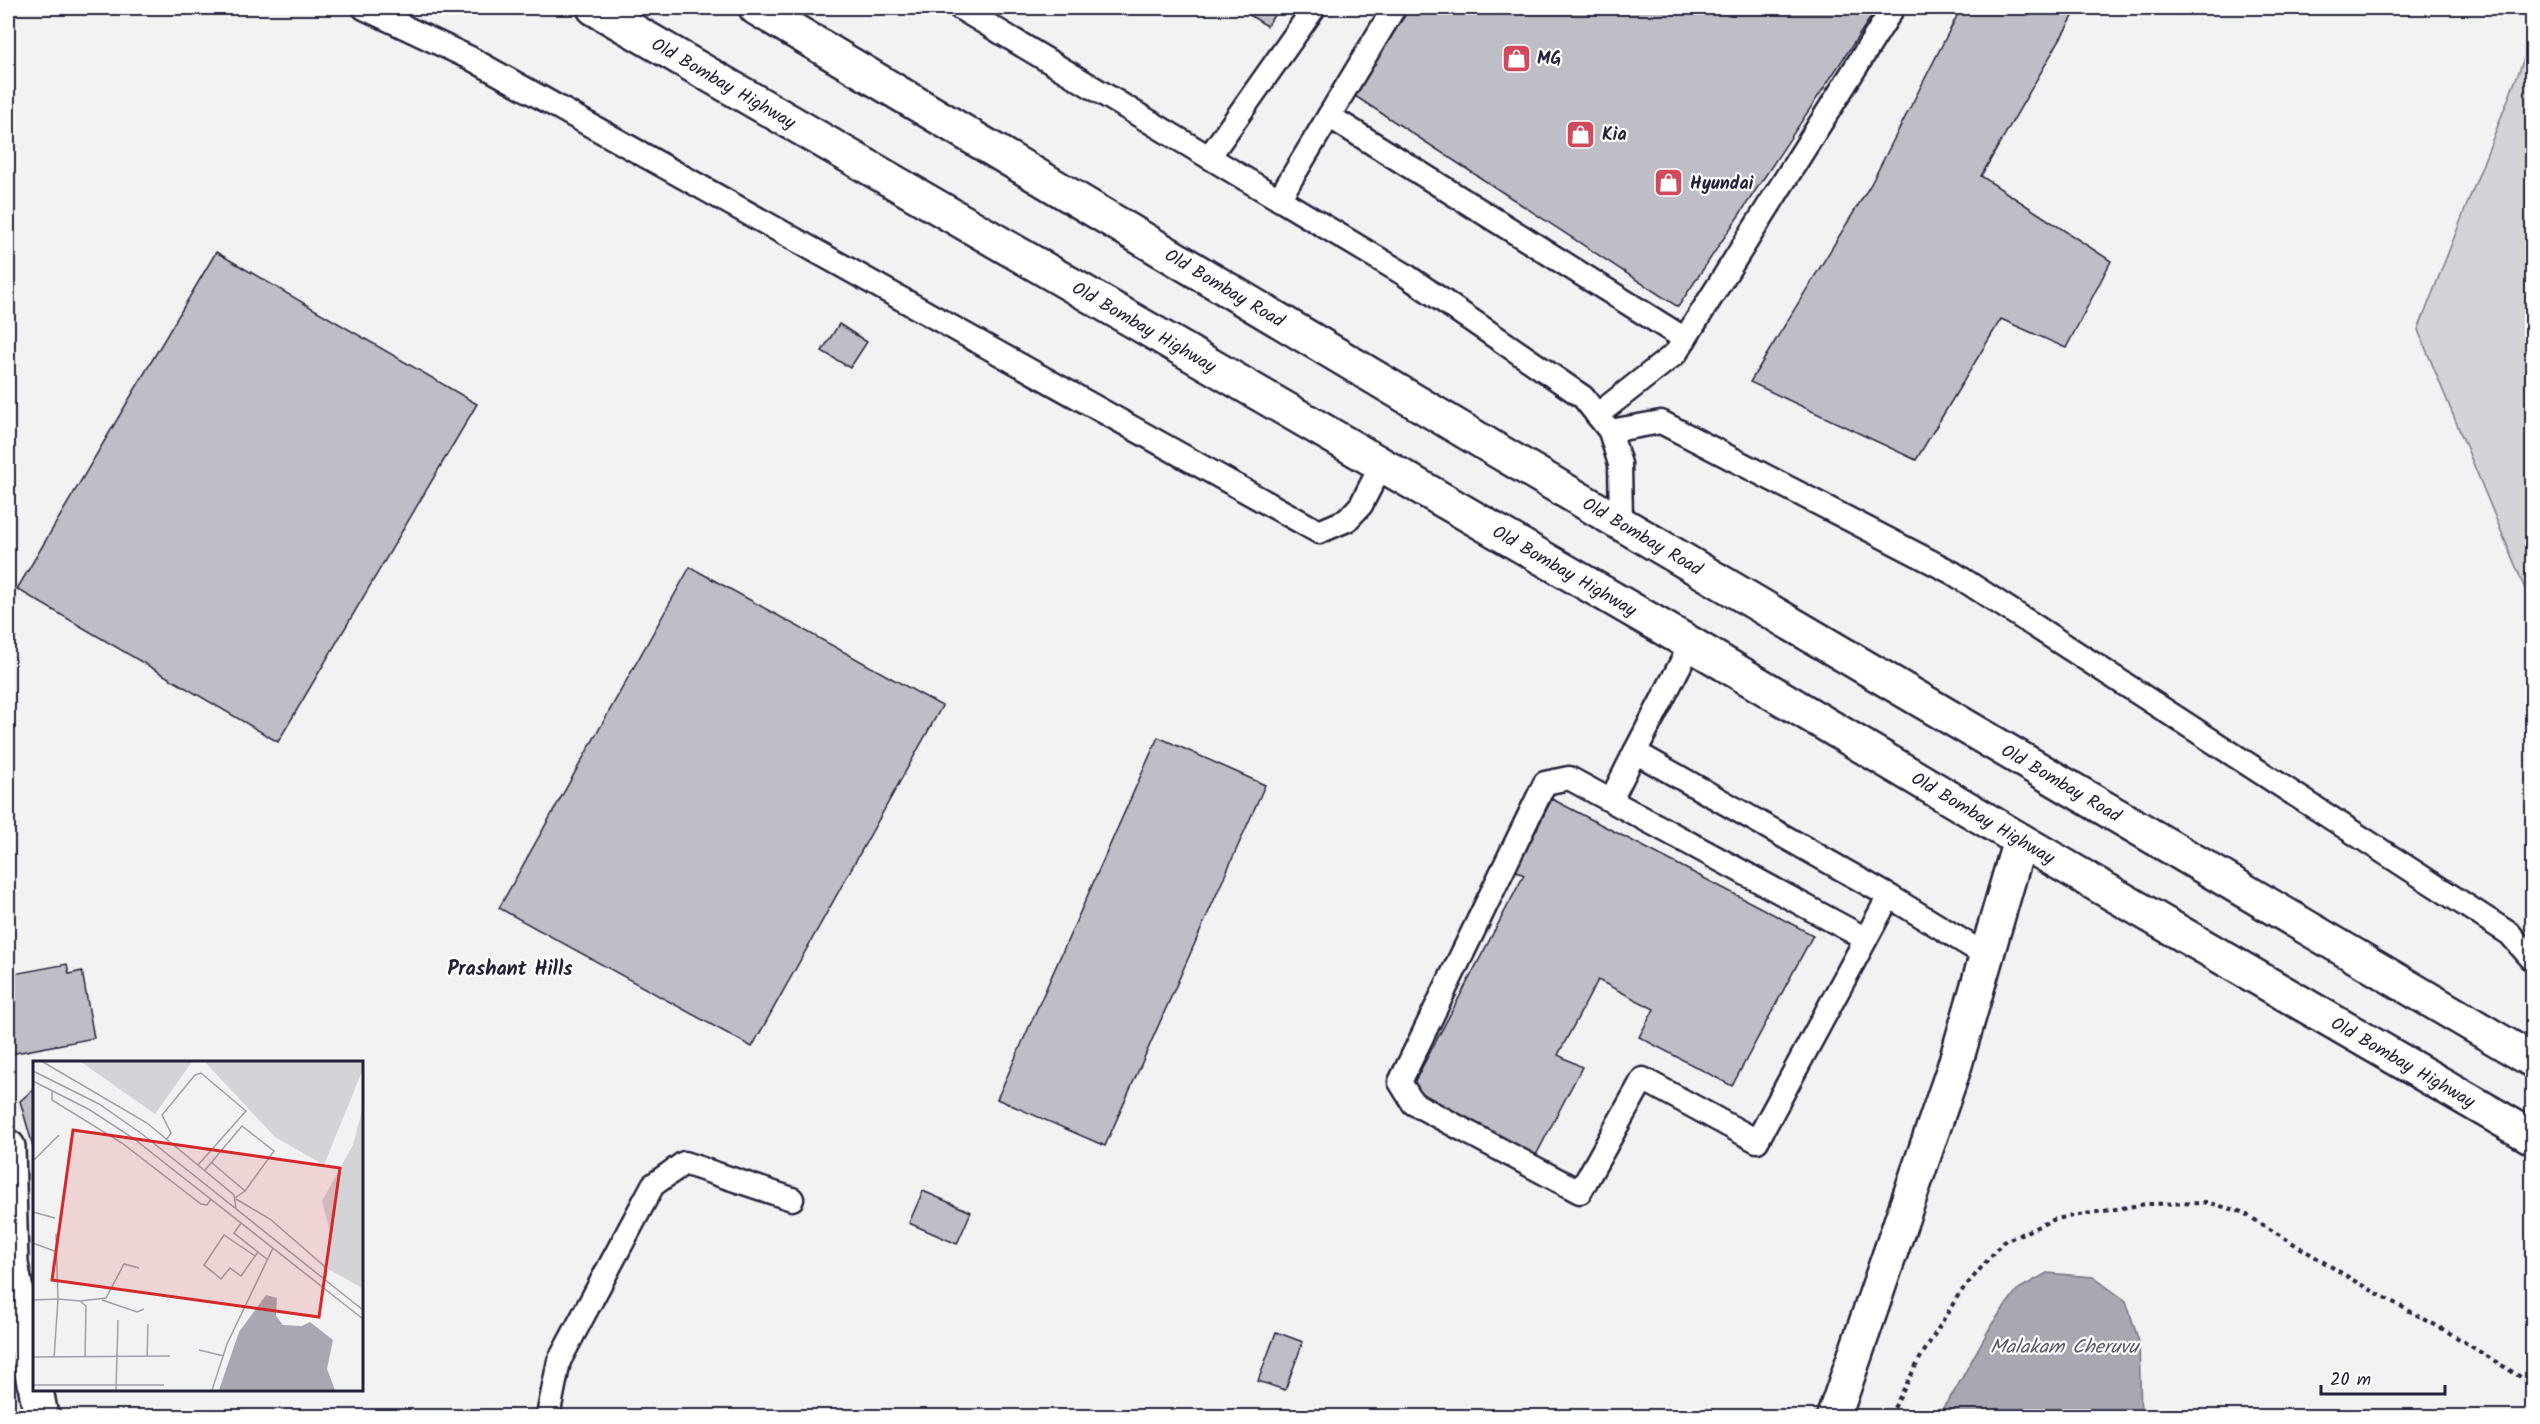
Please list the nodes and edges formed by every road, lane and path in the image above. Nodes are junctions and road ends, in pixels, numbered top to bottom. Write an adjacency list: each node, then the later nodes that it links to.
1 (364, 8): 13 (lane)
2 (594, 8): 13 (main road, Old Bombay Highway)
3 (756, 8): 14 (main road, Old Bombay Road)
4 (960, 8): 9 (lane)
5 (1314, 8): 9 (lane)
6 (1394, 8): 8 (lane)
7 (1893, 8): 11 (lane)
8 (1329, 116): 10 (lane); 11 (lane)
9 (1209, 157): 10 (lane)
10 (1279, 199): 12 (lane)
11 (1686, 339): 12 (lane)
12 (1603, 423): 14 (lane); 22 (lane)
13 (1382, 464): 15 (main road, Old Bombay Highway)
14 (1621, 523): 23 (main road, Old Bombay Road)
15 (1691, 644): 16 (lane); 18 (main road, Old Bombay Highway)
16 (1635, 752): 17 (lane); 19 (lane)
17 (1611, 800): 20 (lane); 20 (lane)
18 (2020, 840): 21 (main road); 24 (main road, Old Bombay Highway)
19 (1889, 896): 20 (lane); 21 (lane)
20 (1866, 939)
21 (1987, 956): 32 (main road)
22 (2532, 959)
23 (2532, 1060)
24 (2532, 1137)
25 (8, 1152): 27 (main road)
26 (792, 1199): 31 (lane)
27 (33, 1378)
28 (2532, 1384): 33 (path)
29 (36, 1391): 30 (main road)
30 (41, 1416)
31 (548, 1416)
32 (1834, 1416)
33 (1890, 1416)

